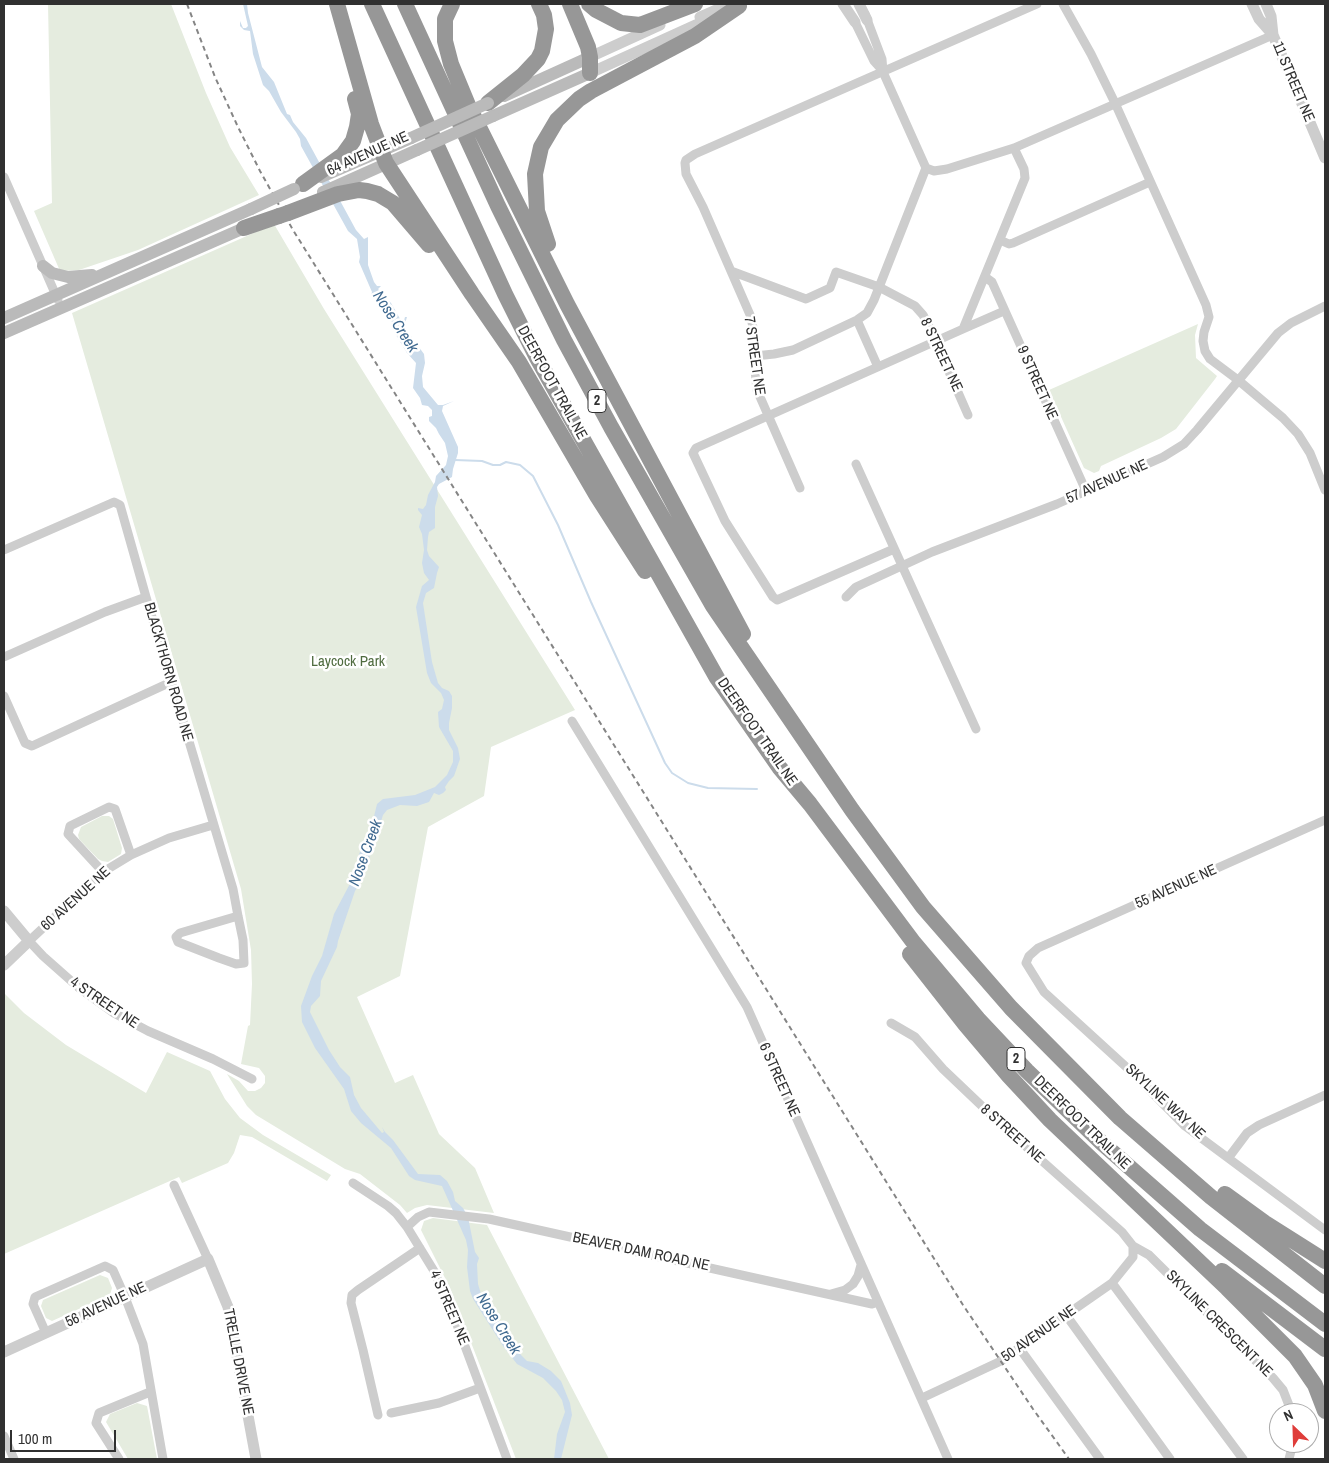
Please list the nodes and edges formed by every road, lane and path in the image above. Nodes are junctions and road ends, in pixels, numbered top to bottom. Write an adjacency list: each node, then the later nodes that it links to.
1 (337, 4): 18 (highway)
2 (372, 4): 64 (highway, DEERFOOT TRAIL NE / 2)
3 (406, 4): 70 (highway, DEERFOOT TRAIL NE / 2)
4 (452, 4): 52 (highway)
5 (539, 4): 24 (highway)
6 (570, 4): 21 (highway)
7 (589, 4): 8 (highway)
8 (695, 4)
9 (707, 4): 21 (street, 64 AVENUE NE)
10 (843, 4): 19 (street)
11 (847, 4): 19 (street)
12 (861, 4): 19 (street)
13 (1037, 4): 22 (street)
14 (1063, 4): 23 (street)
15 (1252, 4): 20 (street, 11 STREET NE)
16 (1266, 4): 20 (street, 11 STREET NE)
17 (738, 5): 21 (street, 64 AVENUE NE); 52 (highway)
18 (343, 21): 26 (highway); 31 (highway)
19 (861, 21): 22 (street)
20 (1272, 35): 23 (street); 27 (street, 11 STREET NE)
21 (590, 65): 24 (main road, 64 AVENUE NE)
22 (883, 72): 28 (street); 36 (street, 7 STREET NE)
23 (1115, 104): 25 (street); 30 (street)
24 (490, 110): 26 (main road, 64 AVENUE NE, bridge); 26 (main road, 64 AVENUE NE, bridge)
25 (1014, 148): 28 (street); 34 (street)
26 (384, 157): 31 (main road, 64 AVENUE NE); 32 (main road, 64 AVENUE NE); 40 (highway)
27 (1325, 158)
28 (926, 168): 39 (street)
29 (4, 177): 35 (street)
30 (1150, 182): 34 (street); 51 (street)
31 (299, 186): 37 (main road, 64 AVENUE NE, bridge)
32 (275, 216): 33 (highway); 40 (highway)
33 (244, 228): 41 (main road, 64 AVENUE NE)
34 (1000, 240): 38 (street)
35 (43, 266): 37 (main road); 41 (street)
36 (732, 271): 39 (street, 8 STREET NE); 49 (street, 7 STREET NE)
37 (107, 273): 41 (main road, 64 AVENUE NE)
38 (985, 276): 43 (street, 9 STREET NE); 46 (street)
39 (880, 287): 45 (street); 48 (street, 8 STREET NE)
40 (472, 294): 64 (highway)
41 (58, 301): 44 (main road, 64 AVENUE NE); 47 (main road, 64 AVENUE NE)
42 (1325, 306): 51 (street, 57 AVENUE NE)
43 (1004, 311): 46 (street); 58 (street, 9 STREET NE)
44 (4, 318)
45 (857, 320): 49 (street); 50 (street)
46 (963, 329): 48 (street)
47 (4, 333)
48 (936, 341): 50 (street); 53 (street, 8 STREET NE)
49 (755, 356): 54 (street, 7 STREET NE)
50 (878, 367): 54 (street)
51 (1238, 380): 57 (street); 58 (street, 57 AVENUE NE)
52 (616, 399): 70 (highway)
53 (968, 415)
54 (768, 416): 56 (street, 7 STREET NE); 59 (street)
55 (856, 464): 59 (street)
56 (800, 488)
57 (1325, 490)
58 (1086, 492): 61 (street, 57 AVENUE NE)
59 (894, 549): 61 (street)
60 (4, 550): 62 (street, BLACKTHORN ROAD NE)
61 (902, 566): 63 (street, 57 AVENUE NE); 69 (street)
62 (146, 597): 65 (street); 66 (street, BLACKTHORN ROAD NE)
63 (846, 598)
64 (683, 618): 71 (highway, DEERFOOT TRAIL NE / 2)
65 (4, 657)
66 (171, 682): 67 (street); 73 (street, BLACKTHORN ROAD NE)
67 (4, 696)
68 (572, 721): 95 (street, 6 STREET NE)
69 (976, 729)
70 (828, 777): 84 (highway, DEERFOOT TRAIL NE / 2)
71 (810, 804): 85 (highway); 102 (highway, DEERFOOT TRAIL NE / 2)
72 (1325, 820): 79 (street, 55 AVENUE NE)
73 (213, 825): 74 (street, 60 AVENUE NE); 77 (street, BLACKTHORN ROAD NE)
74 (130, 855): 75 (street, 60 AVENUE NE); 75 (street)
75 (103, 872): 78 (street, 60 AVENUE NE)
76 (4, 911): 78 (street, 4 STREET NE)
77 (238, 916): 77 (street, BLACKTHORN ROAD NE)
78 (29, 941): 80 (street, 60 AVENUE NE); 82 (street, 4 STREET NE)
79 (1028, 956): 86 (street, SKYLINE WAY NE)
80 (4, 965)
81 (892, 1023): 91 (street, 8 STREET NE)
82 (252, 1079)
83 (1325, 1095): 86 (street)
84 (1120, 1118): 94 (highway); 97 (highway, DEERFOOT TRAIL NE / 2)
85 (1063, 1134): 105 (highway); 111 (highway)
86 (1229, 1157): 90 (street, SKYLINE WAY NE)
87 (353, 1184): 89 (street, 4 STREET NE)
88 (174, 1185): 93 (street, TRELLE DRIVE NE)
89 (407, 1228): 92 (street, 4 STREET NE); 98 (street, BEAVER DAM ROAD NE)
90 (1325, 1230)
91 (1133, 1246): 96 (street, 50 AVENUE NE); 110 (street, SKYLINE CRESCENT NE)
92 (420, 1248): 107 (street, 4 STREET NE); 113 (street)
93 (208, 1259): 99 (street, 56 AVENUE NE); 118 (street, TRELLE DRIVE NE)
94 (1325, 1261)
95 (861, 1265): 98 (street); 100 (street, 6 STREET NE)
96 (1112, 1283): 101 (street, 50 AVENUE NE); 123 (street)
97 (1325, 1286)
98 (831, 1294): 100 (street, BEAVER DAM ROAD NE)
99 (125, 1297): 103 (street, 56 AVENUE NE); 103 (street); 108 (street)
100 (878, 1302): 109 (street, 6 STREET NE)
101 (1066, 1315): 104 (street, 50 AVENUE NE); 122 (street)
102 (1325, 1324)
103 (46, 1333): 106 (street, 56 AVENUE NE)
104 (1020, 1349): 109 (street, 50 AVENUE NE); 121 (street)
105 (1325, 1349)
106 (4, 1352)
107 (480, 1388): 112 (street); 119 (street, 4 STREET NE)
108 (150, 1392): 116 (street); 117 (street)
109 (922, 1398): 120 (street, 6 STREET NE)
110 (1288, 1403)
111 (1325, 1411)
112 (391, 1413)
113 (378, 1415)
114 (4, 1436): 115 (street)
115 (14, 1459)
116 (119, 1459)
117 (163, 1459)
118 (256, 1459)
119 (507, 1459)
120 (948, 1459)
121 (1100, 1459)
122 (1170, 1459)
123 (1243, 1459)

